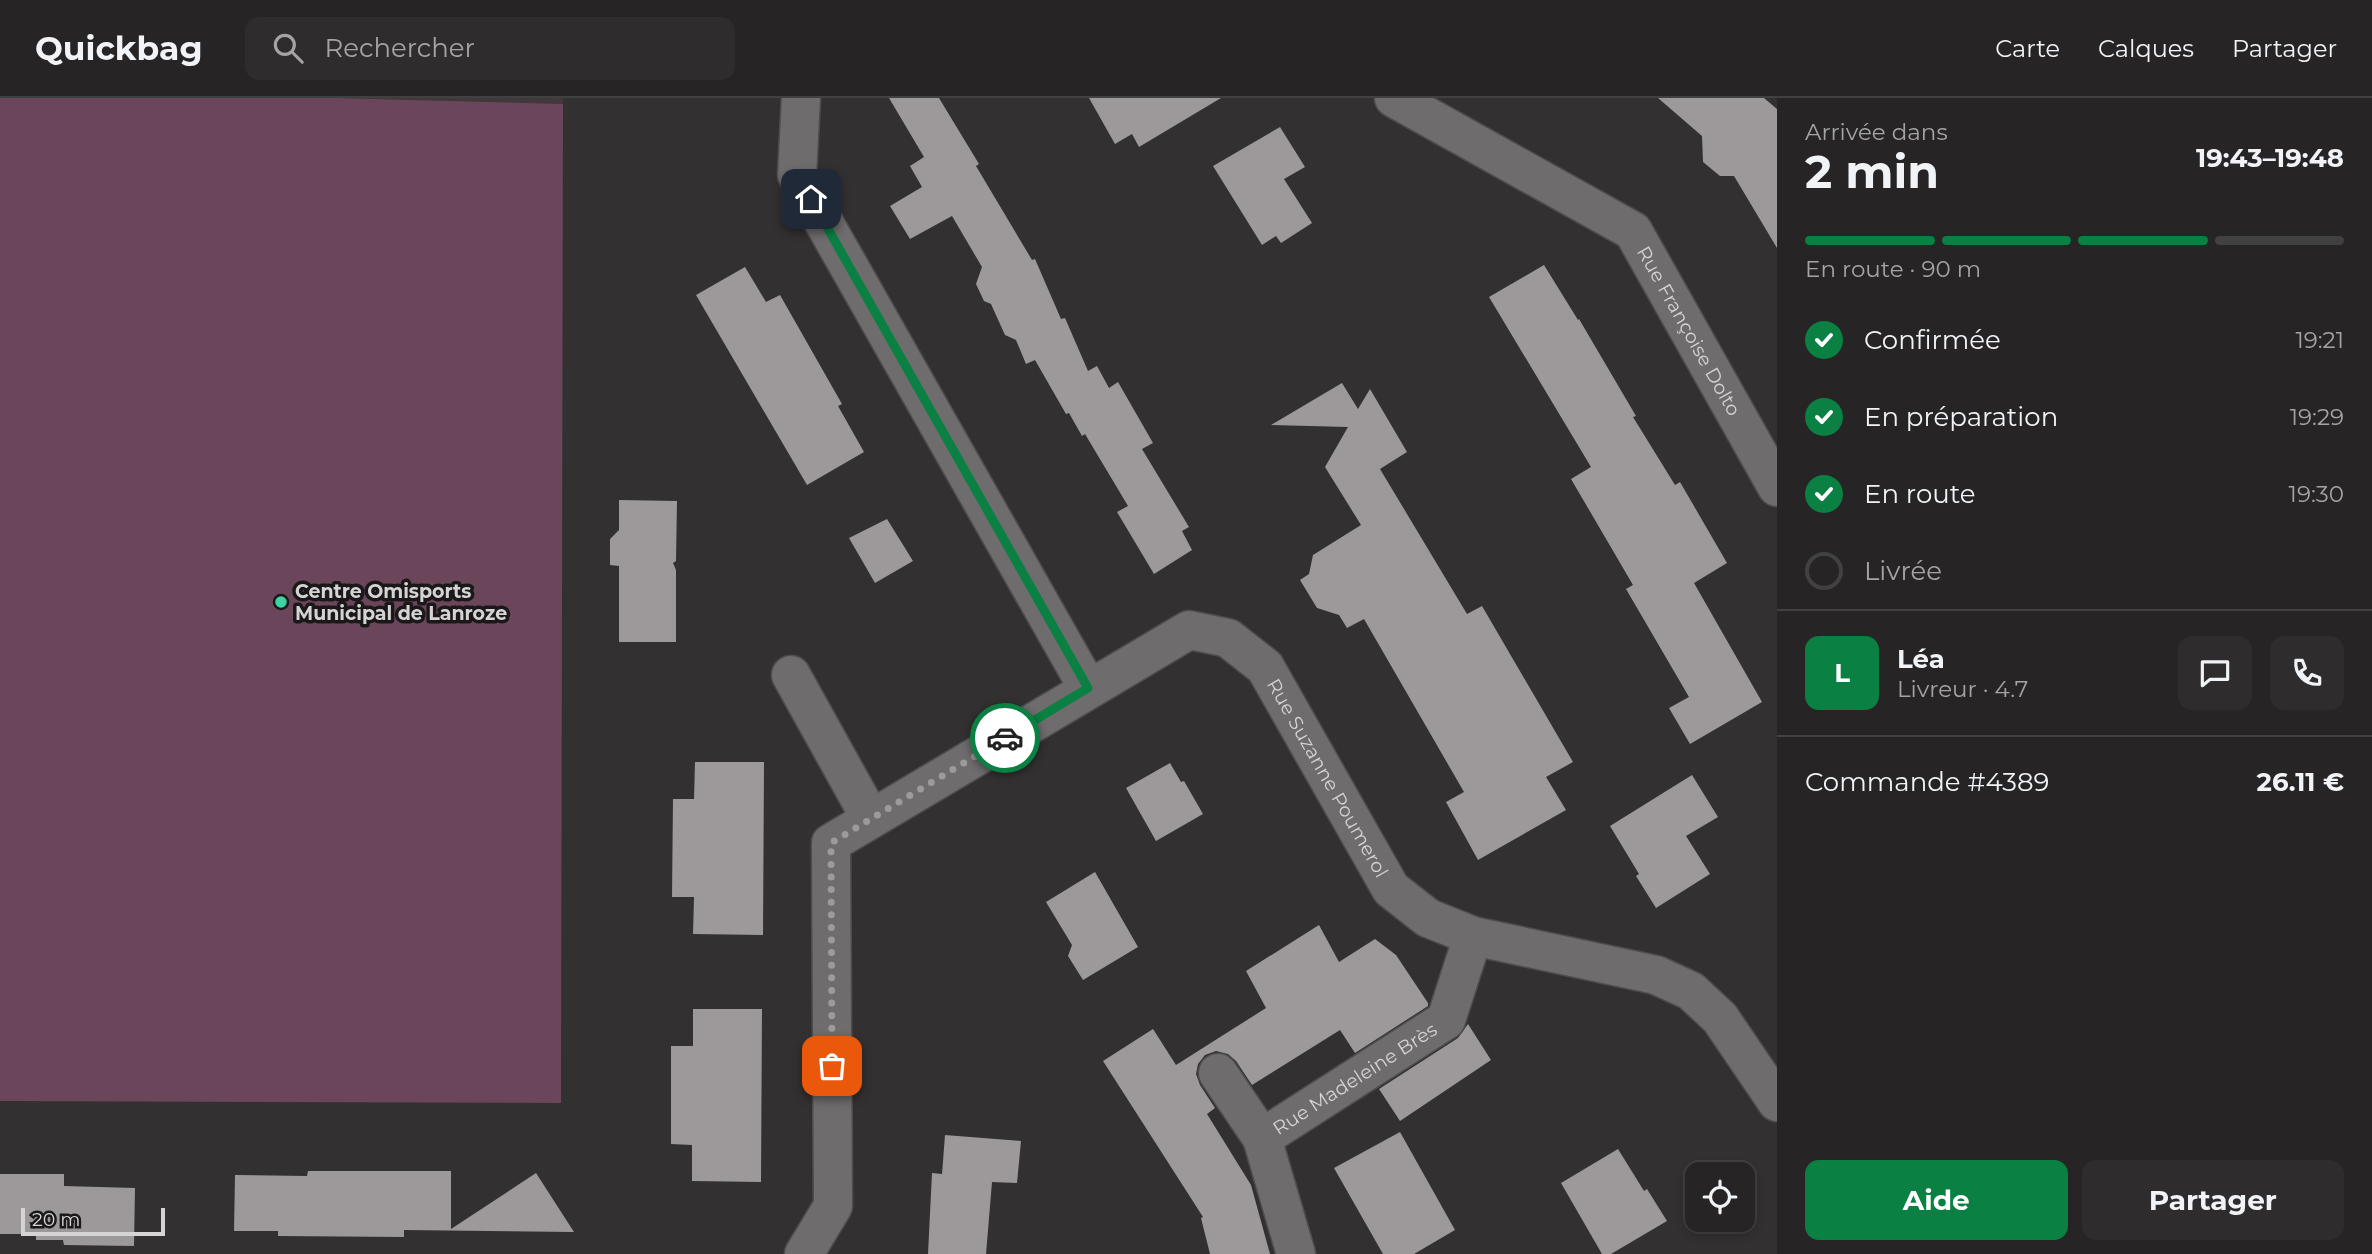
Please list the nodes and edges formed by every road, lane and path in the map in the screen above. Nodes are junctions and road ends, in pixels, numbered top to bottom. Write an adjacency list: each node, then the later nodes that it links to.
1 (801, 98): 5 (street)
2 (1394, 98): 3 (street, Rue Françoise Dolto)
3 (1777, 487)
4 (790, 675): 6 (street)
5 (1088, 688): 6 (street, Rue Suzanne Poumerol); 7 (street, Rue Suzanne Poumerol)
6 (870, 819): 11 (street, Rue Suzanne Poumerol)
7 (1473, 936): 9 (street, Rue Suzanne Poumerol); 10 (street, Rue Madeleine Brès)
8 (1218, 1073): 10 (street, Rue Madeleine Brès)
9 (1777, 1102)
10 (1262, 1138): 12 (street, Rue Madeleine Brès)
11 (804, 1254)
12 (1296, 1254)

